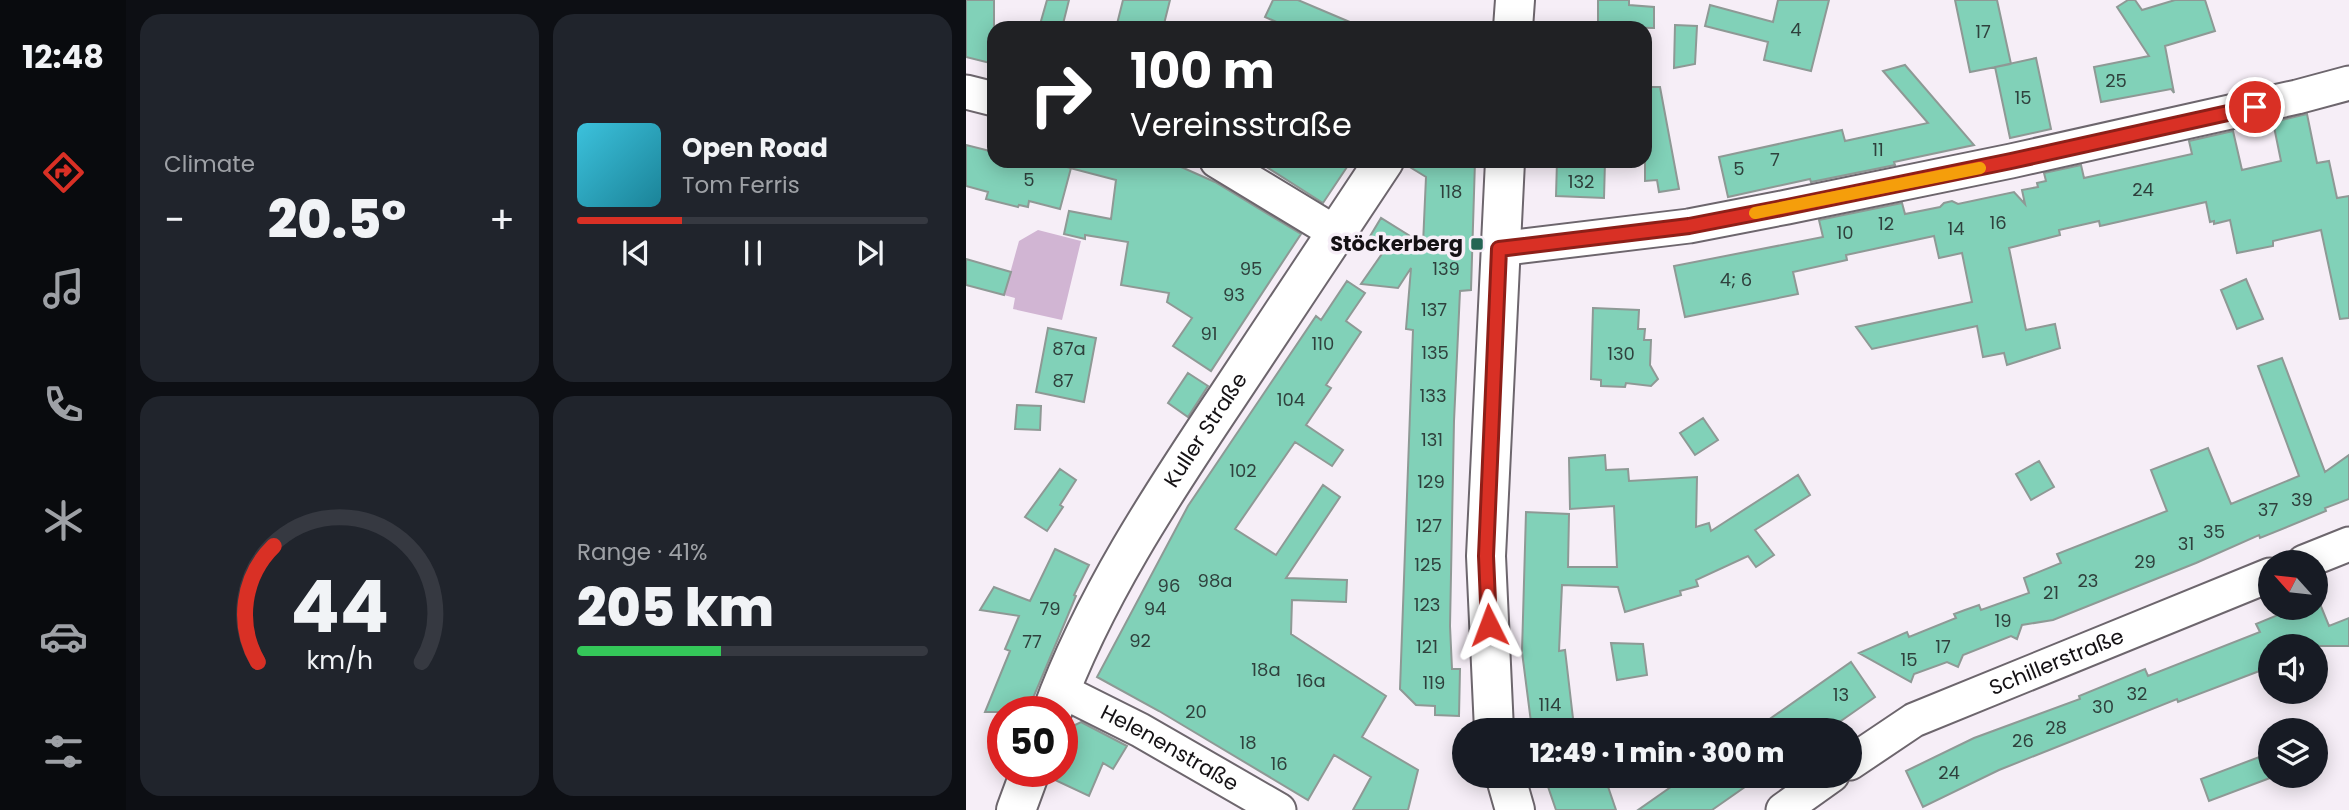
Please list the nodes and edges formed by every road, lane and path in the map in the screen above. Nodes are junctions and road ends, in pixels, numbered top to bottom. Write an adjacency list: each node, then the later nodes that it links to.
1 (2349, 83): 8 (street)
2 (966, 92): 3 (street)
3 (987, 97)
4 (1229, 168): 7 (street)
5 (1379, 168): 7 (main road, Kuller Straße)
6 (1505, 168): 8 (main road)
7 (1336, 233): 12 (main road, Kuller Straße)
8 (1499, 249): 14 (main road)
9 (2349, 544): 10 (street)
10 (2328, 552)
11 (2258, 580): 15 (street, Schillerstraße)
12 (1058, 696)
13 (1078, 709): 20 (street, Helenenstraße)
14 (1493, 718)
15 (1862, 755)
16 (1024, 787): 19 (main road)
17 (1509, 788): 21 (main road)
18 (1814, 788): 22 (street)
19 (1016, 810)
20 (1279, 810)
21 (1515, 810)
22 (1783, 810)

